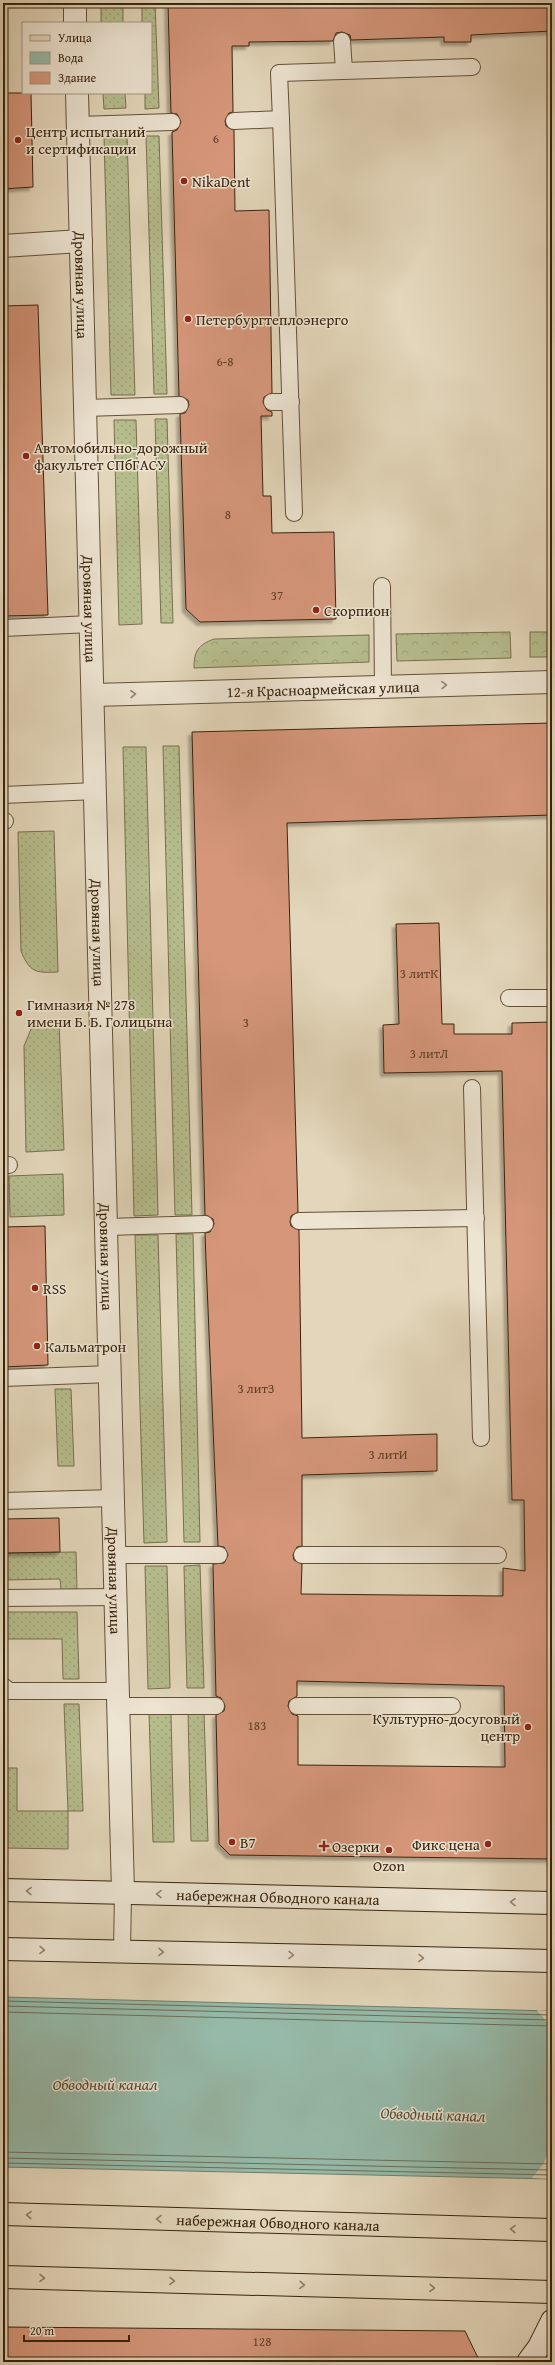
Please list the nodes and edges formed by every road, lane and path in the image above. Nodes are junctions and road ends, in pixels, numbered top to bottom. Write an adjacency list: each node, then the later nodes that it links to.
1 (75, 3): 2 (street)
2 (75, 22)
3 (342, 41): 5 (lane)
4 (472, 67): 5 (lane)
5 (344, 70): 7 (lane)
6 (77, 94): 10 (street, Дровяная улица)
7 (281, 119): 8 (lane); 14 (lane)
8 (234, 121)
9 (172, 122): 10 (lane)
10 (78, 125): 11 (street, Дровяная улица)
11 (81, 241): 12 (street); 16 (street, Дровяная улица)
12 (3, 246)
13 (272, 402): 14 (lane)
14 (291, 402): 17 (lane)
15 (180, 405): 16 (lane)
16 (85, 408): 19 (street, Дровяная улица)
17 (294, 513)
18 (382, 586): 22 (lane)
19 (92, 624): 20 (lane); 23 (street, Дровяная улица)
20 (3, 628)
21 (552, 682): 22 (street, 12-я Красноармейская улица, one-way to 21)
22 (383, 687): 23 (street, 12-я Красноармейская улица, one-way to 22)
23 (94, 695): 24 (street, Дровяная улица)
24 (96, 791): 25 (lane); 32 (street, Дровяная улица)
25 (3, 795)
26 (509, 998): 27 (lane)
27 (552, 998)
28 (472, 1088): 29 (lane)
29 (476, 1218): 30 (lane); 35 (lane)
30 (299, 1221)
31 (205, 1224): 32 (lane)
32 (107, 1227): 33 (street, Дровяная улица)
33 (111, 1374): 34 (lane); 36 (street, Дровяная улица)
34 (3, 1378)
35 (481, 1438)
36 (114, 1498): 37 (lane); 38 (street, Дровяная улица)
37 (3, 1501)
38 (116, 1555): 39 (lane); 42 (street, Дровяная улица)
39 (219, 1555)
40 (302, 1555): 41 (lane)
41 (498, 1555)
42 (117, 1597): 43 (lane); 45 (street, Дровяная улица)
43 (3, 1598)
44 (3, 1686): 45 (lane)
45 (120, 1698): 46 (lane); 50 (street, Дровяная улица)
46 (216, 1706)
47 (297, 1706): 48 (lane)
48 (452, 1706)
49 (3, 1890): 50 (street, набережная Обводного канала, one-way to 49)
50 (123, 1893): 51 (street, набережная Обводного канала, one-way to 50); 53 (lane)
51 (552, 1903)
52 (3, 1949): 53 (street, one-way to 53)
53 (122, 1951): 54 (street, one-way to 54)
54 (552, 1961)
55 (3, 2214): 56 (main road, набережная Обводного канала, one-way to 55)
56 (552, 2230)
57 (3, 2277): 58 (main road, one-way to 58)
58 (552, 2292)
59 (552, 2321): 60 (street)
60 (528, 2362)

